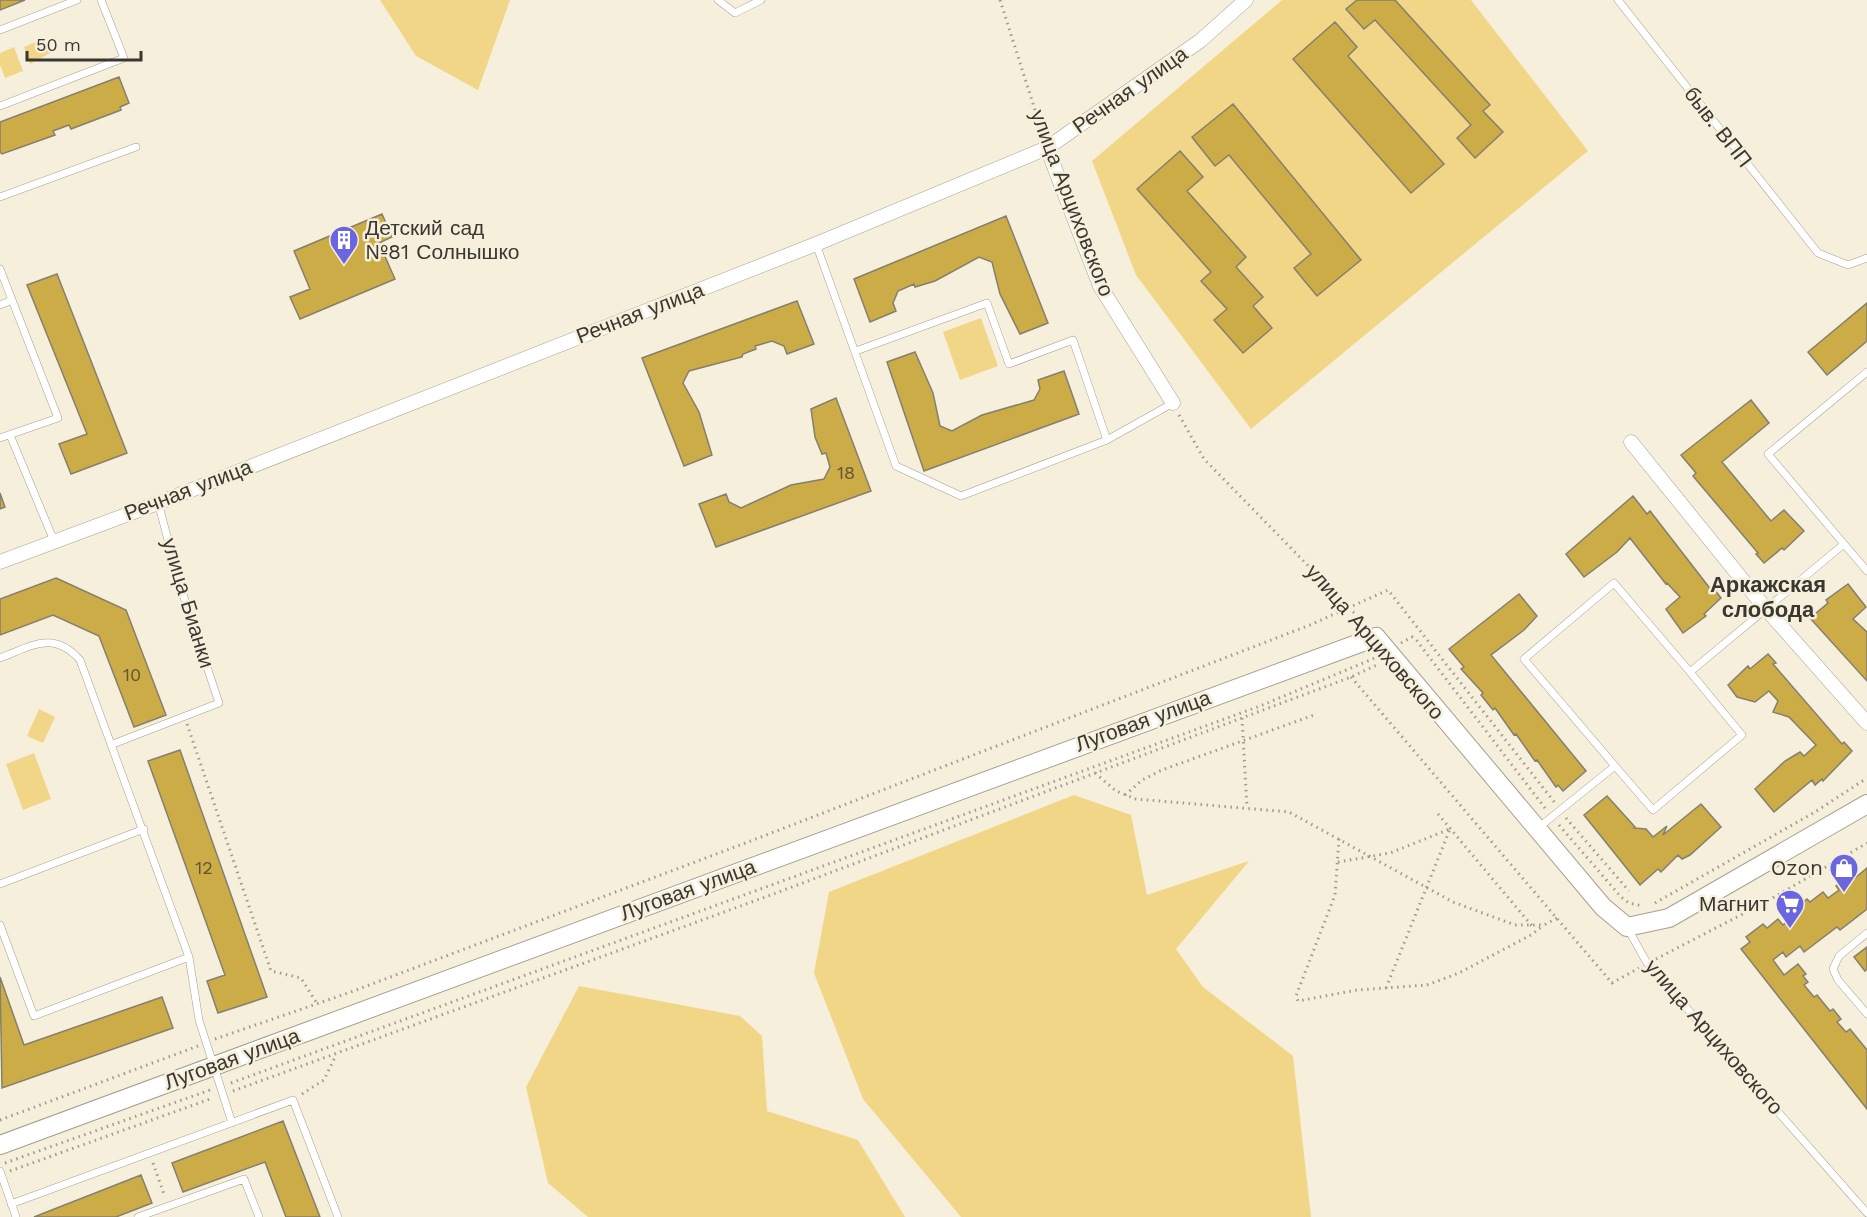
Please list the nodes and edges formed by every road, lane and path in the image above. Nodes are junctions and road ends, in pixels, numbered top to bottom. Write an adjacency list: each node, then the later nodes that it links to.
1 (77, 0): 8 (lane)
2 (101, 0): 9 (lane)
3 (718, 0): 4 (lane)
4 (761, 0)
5 (1000, 0): 11 (path, улица Арциховского)
6 (1246, 0): 11 (street, Речная улица)
7 (1618, 0): 14 (lane, быв. ВПП)
8 (0, 30)
9 (0, 106)
10 (136, 147): 12 (lane)
11 (1047, 148): 13 (street, Речная улица); 20 (street, улица Арциховского)
12 (0, 197)
13 (816, 244): 18 (lane); 25 (street, Речная улица)
14 (1867, 258)
15 (0, 269): 16 (lane)
16 (12, 300): 17 (lane); 21 (lane)
17 (0, 305)
18 (856, 351): 23 (lane); 23 (lane)
19 (1867, 372): 27 (lane)
20 (1173, 403): 23 (lane); 31 (path, улица Арциховского)
21 (10, 435): 22 (lane); 26 (lane)
22 (0, 438)
23 (1107, 440)
24 (1630, 442): 30 (street)
25 (158, 502): 26 (street, Речная улица); 36 (lane, улица Бианки)
26 (54, 541): 28 (street, Речная улица)
27 (1844, 544): 29 (lane); 30 (lane)
28 (0, 562)
29 (1867, 571)
30 (1766, 609): 34 (lane); 38 (street)
31 (1376, 637): 32 (street, улица Арциховского); 68 (street, Луговая улица)
32 (1389, 655): 37 (path); 48 (path); 51 (street, улица Арциховского); 69 (path)
33 (0, 658): 40 (lane)
34 (1690, 672): 41 (lane); 41 (lane)
35 (1314, 715): 39 (path)
36 (184, 716): 40 (lane); 65 (path)
37 (1242, 718): 39 (path); 42 (path)
38 (1867, 723)
39 (1243, 739): 44 (path); 46 (path)
40 (113, 744): 49 (lane)
41 (1616, 766): 48 (lane)
42 (1095, 773): 44 (path); 67 (path)
43 (1867, 778): 48 (path)
44 (1125, 795): 46 (path)
45 (1867, 804): 61 (street)
46 (1247, 808): 52 (path)
47 (1438, 814): 50 (path)
48 (1552, 817): 51 (lane)
49 (144, 829): 55 (lane); 63 (lane)
50 (1450, 829): 53 (path); 56 (path); 60 (path)
51 (1536, 830): 61 (street, улица Арциховского)
52 (1339, 838): 53 (path); 54 (path)
53 (1371, 857): 54 (path); 56 (path)
54 (1337, 862): 64 (path)
55 (0, 884)
56 (1426, 888): 60 (path); 64 (path)
57 (1557, 918): 59 (path)
58 (0, 925): 63 (lane)
59 (1544, 925): 60 (path); 64 (path)
60 (1532, 926)
61 (1627, 927): 78 (lane, улица Арциховского)
62 (1867, 933): 66 (lane)
63 (189, 957): 68 (lane)
64 (1386, 988)
65 (316, 1002)
66 (1867, 1014)
67 (336, 1054): 69 (path); 70 (path)
68 (213, 1066): 69 (lane); 72 (street, Луговая улица)
69 (221, 1091): 71 (lane); 74 (path); 75 (path)
70 (293, 1100): 71 (lane); 82 (lane)
71 (232, 1123): 73 (lane)
72 (0, 1145)
73 (149, 1153): 76 (lane); 77 (path)
74 (0, 1165)
75 (1, 1173): 76 (lane)
76 (11, 1204): 79 (lane)
77 (169, 1206): 80 (lane); 81 (lane)
78 (1867, 1213)
79 (16, 1217)
80 (138, 1217)
81 (259, 1217)
82 (338, 1217)

